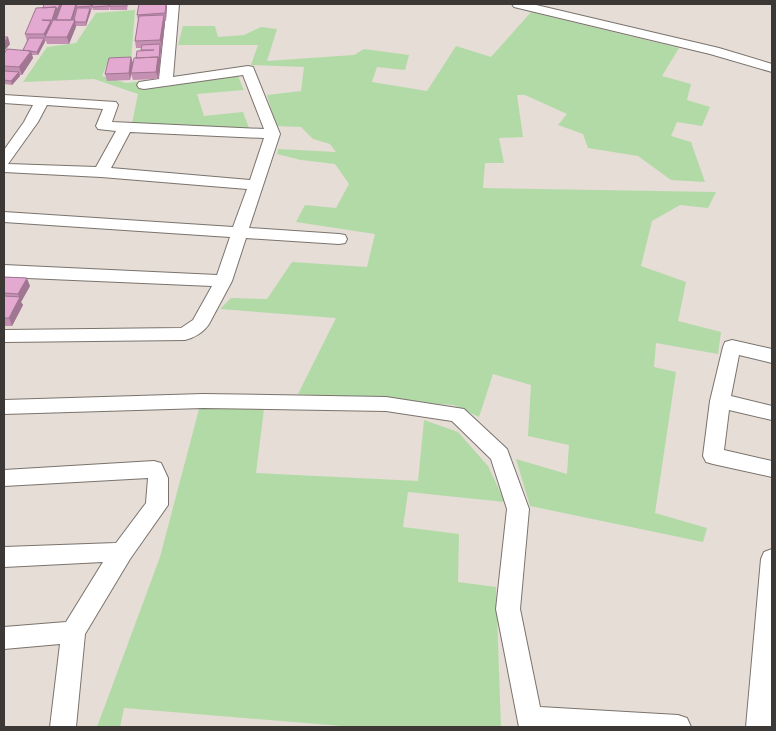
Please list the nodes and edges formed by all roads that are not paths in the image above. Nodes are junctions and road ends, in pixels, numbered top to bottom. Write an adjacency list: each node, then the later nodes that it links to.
1 (173, 4): 4 (street)
2 (518, 4): 3 (street)
3 (772, 68)
4 (166, 79)
5 (144, 85): 9 (street)
6 (4, 99): 7 (street)
7 (42, 101): 8 (street); 10 (street)
8 (124, 127): 9 (street); 12 (street)
9 (273, 134): 13 (street)
10 (4, 160)
11 (4, 168): 12 (street)
12 (101, 172): 13 (street)
13 (254, 185): 15 (street)
14 (4, 218): 15 (street)
15 (241, 232): 16 (street); 18 (street)
16 (339, 238)
17 (4, 271): 18 (street)
18 (223, 281): 19 (street)
19 (4, 336)
20 (772, 356): 21 (street)
21 (720, 401): 23 (street); 24 (street)
22 (4, 407): 31 (street)
23 (772, 413)
24 (772, 469)
25 (4, 478): 26 (street)
26 (122, 552): 27 (street); 29 (street)
27 (4, 557)
28 (772, 558): 34 (street)
29 (73, 632): 30 (street); 32 (street)
30 (4, 638)
31 (532, 723): 33 (street)
32 (63, 727)
33 (678, 727)
34 (759, 727)

